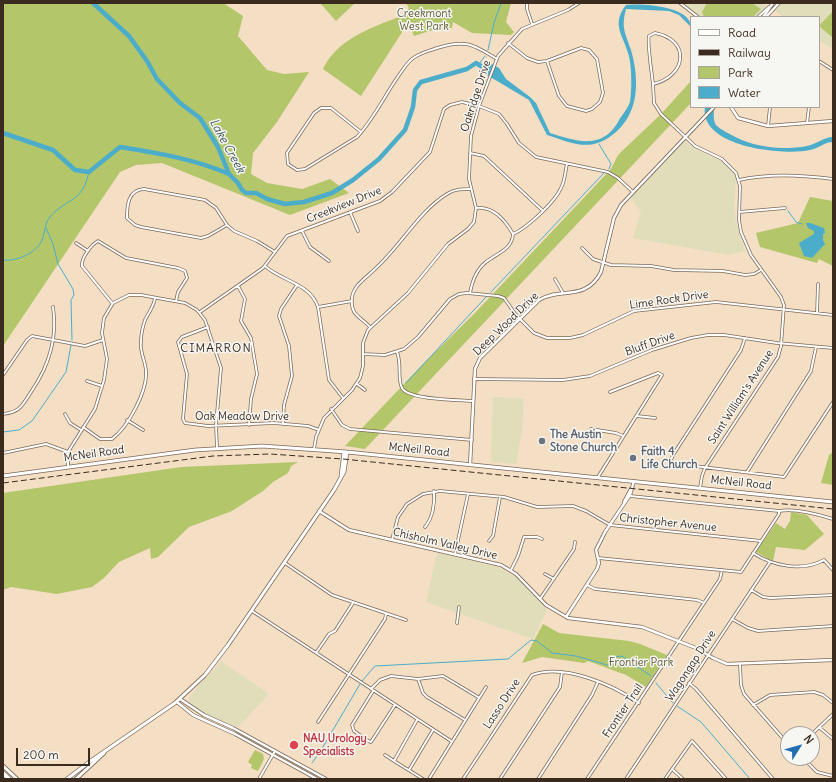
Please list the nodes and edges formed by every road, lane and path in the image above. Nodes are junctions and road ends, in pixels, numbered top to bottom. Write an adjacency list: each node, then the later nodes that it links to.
1 (527, 3): 11 (street)
2 (579, 3): 11 (street, Oakridge Drive)
3 (680, 3): 7 (street)
4 (773, 3): 6 (street)
5 (779, 3): 10 (street)
6 (770, 6): 8 (street); 9 (street)
7 (697, 16)
8 (759, 16)
9 (765, 16)
10 (765, 16)
11 (532, 24): 12 (street, Oakridge Drive)
12 (508, 43): 13 (street, Oakridge Drive); 14 (street)
13 (497, 59): 18 (street, Oakridge Drive); 26 (street)
14 (547, 61): 14 (street)
15 (820, 62): 16 (street)
16 (833, 70)
17 (653, 84): 17 (street); 27 (street)
18 (479, 106): 28 (street, Oakridge Drive); 29 (street, Creekview Drive); 37 (street, Creekview Drive)
19 (713, 108): 27 (street, Deep Wood Drive)
20 (732, 108): 25 (street)
21 (770, 108): 25 (street)
22 (809, 108): 24 (street)
23 (833, 121): 24 (street)
24 (807, 123): 25 (street)
25 (768, 126)
26 (361, 132): 26 (street)
27 (684, 138): 30 (street); 33 (street, Deep Wood Drive)
28 (470, 153): 32 (street, Oakridge Drive); 36 (street)
29 (567, 164): 33 (street, Creekview Drive); 36 (street)
30 (739, 180): 31 (street); 38 (street, Saint William's Avenue)
31 (833, 180)
32 (470, 189): 34 (street, Oakridge Drive); 59 (street)
33 (633, 192): 48 (street, Deep Wood Drive)
34 (476, 208): 42 (street); 69 (street)
35 (785, 208): 38 (street)
36 (542, 210): 42 (street)
37 (350, 212): 40 (street, Creekview Drive); 41 (street)
38 (739, 212): 50 (street, Saint William's Avenue)
39 (227, 225): 39 (street); 46 (street)
40 (302, 230): 46 (street, Creekview Drive); 47 (street)
41 (358, 231)
42 (513, 234): 55 (street)
43 (76, 243): 45 (street)
44 (582, 248): 48 (street)
45 (88, 251): 58 (street); 60 (street)
46 (275, 252): 49 (street, Creekview Drive)
47 (329, 261)
48 (603, 263): 50 (street); 56 (street, Deep Wood Drive)
49 (265, 266): 52 (street); 54 (street, Creekview Drive)
50 (761, 270): 63 (street, Saint William's Avenue)
51 (555, 279): 56 (street)
52 (297, 284): 62 (street); 94 (street)
53 (818, 284): 65 (street)
54 (238, 286): 64 (street, Creekview Drive); 95 (street)
55 (470, 293): 67 (street, Lime Rock Drive); 76 (street, Lime Rock Drive)
56 (563, 294): 67 (street, Deep Wood Drive)
57 (155, 298): 58 (street); 60 (street); 93 (street)
58 (176, 301): 64 (street)
59 (352, 301): 62 (street); 69 (street)
60 (112, 303): 72 (street)
61 (53, 307): 71 (street)
62 (318, 307): 85 (street)
63 (784, 310): 65 (street, Lime Rock Drive); 67 (street, Lime Rock Drive); 73 (street, Saint William's Avenue)
64 (200, 312): 68 (street)
65 (817, 313): 66 (street, Lime Rock Drive)
66 (833, 315)
67 (520, 318): 79 (street, Deep Wood Drive)
68 (208, 327): 96 (street); 96 (street, Oak Meadow Drive)
69 (370, 327): 77 (street)
70 (745, 338): 73 (street, Bluff Drive); 79 (street, Bluff Drive); 111 (street)
71 (53, 339): 72 (street); 78 (street); 89 (street)
72 (103, 340): 82 (street)
73 (782, 344): 74 (street, Bluff Drive); 111 (street, Saint William's Avenue)
74 (816, 346): 75 (street, Bluff Drive); 112 (street)
75 (833, 348)
76 (397, 352): 77 (street, Lime Rock Drive); 86 (street)
77 (363, 354): 81 (street)
78 (3, 375)
79 (474, 379): 86 (street, Deep Wood Drive)
80 (87, 381): 82 (street)
81 (357, 384): 83 (street); 85 (street)
82 (102, 386): 97 (street)
83 (365, 390)
84 (610, 392): 91 (street)
85 (343, 398): 88 (street)
86 (474, 401): 103 (street, Deep Wood Drive)
87 (833, 402): 112 (street)
88 (331, 410): 101 (street); 103 (street)
89 (3, 414)
90 (65, 414): 99 (street)
91 (637, 416): 92 (street); 102 (street)
92 (655, 418)
93 (127, 420): 97 (street); 100 (street)
94 (283, 424): 95 (street, Oak Meadow Drive); 101 (street, Oak Meadow Drive)
95 (249, 425): 96 (street, Oak Meadow Drive)
96 (216, 426): 104 (street)
97 (82, 427): 99 (street)
98 (591, 429): 102 (street)
99 (81, 430): 106 (street)
100 (143, 430)
101 (319, 430): 105 (street)
102 (623, 436): 114 (street)
103 (472, 440): 109 (street, Deep Wood Drive)
104 (217, 448): 105 (main road, McNeil Road); 110 (main road, McNeil Road)
105 (314, 449): 107 (main road, McNeil Road)
106 (68, 452): 108 (street); 110 (street)
107 (346, 452): 109 (main road, McNeil Road); 125 (main road)
108 (3, 453)
109 (470, 464): 114 (main road, McNeil Road)
110 (68, 467): 113 (main road, McNeil Road)
111 (705, 468): 112 (street); 116 (street, Saint William's Avenue)
112 (747, 472)
113 (3, 476)
114 (598, 477): 115 (main road, McNeil Road)
115 (634, 481): 116 (main road, McNeil Road); 117 (street)
116 (700, 488): 123 (main road, McNeil Road)
117 (632, 490): 120 (street); 121 (street); 124 (street)
118 (434, 491): 119 (street, Christopher Avenue); 129 (street); 131 (street, Christopher Avenue)
119 (468, 494): 122 (street, Christopher Avenue); 136 (street)
120 (630, 496): 121 (street); 124 (street)
121 (639, 496): 126 (street)
122 (500, 497): 128 (street, Christopher Avenue); 132 (street)
123 (833, 502)
124 (623, 504): 128 (street)
125 (320, 511): 131 (street, Chisholm Valley Drive); 139 (main road)
126 (779, 511): 127 (street); 133 (street)
127 (833, 519)
128 (610, 525): 133 (street, Christopher Avenue); 137 (street)
129 (425, 526)
130 (542, 539): 140 (street)
131 (392, 540): 136 (street, Chisholm Valley Drive)
132 (489, 541)
133 (762, 541): 135 (street)
134 (575, 542): 144 (street)
135 (753, 553): 138 (street); 141 (street)
136 (455, 554): 140 (street, Chisholm Valley Drive)
137 (598, 558): 141 (street); 145 (street)
138 (770, 562): 142 (street); 146 (street, Wagongap Drive)
139 (285, 563): 149 (street); 152 (main road)
140 (510, 570): 148 (street, Chisholm Valley Drive)
141 (722, 570): 150 (street, Frontier Trail)
142 (833, 570)
143 (544, 574): 144 (street)
144 (554, 580): 148 (street)
145 (587, 585): 150 (street); 154 (street)
146 (751, 590): 147 (street); 155 (street, Wagongap Drive)
147 (833, 595)
148 (540, 599): 154 (street, Chisholm Valley Drive)
149 (353, 603): 153 (street); 160 (street)
150 (704, 603): 159 (street, Frontier Trail)
151 (459, 607): 157 (street)
152 (252, 611): 160 (street); 172 (main road)
153 (386, 614): 156 (street); 165 (street)
154 (566, 617): 159 (street, Chisholm Valley Drive)
155 (732, 619): 158 (street); 161 (street, Wagongap Drive)
156 (406, 620)
157 (457, 623)
158 (833, 626)
159 (679, 641): 161 (street, Chisholm Valley Drive); 174 (street, Frontier Trail)
160 (316, 653): 165 (street)
161 (708, 655): 163 (street, Chisholm Valley Drive); 168 (street, Wagongap Drive)
162 (833, 660): 163 (street, Chisholm Valley Drive)
163 (740, 664): 177 (street)
164 (562, 672): 167 (street, Lasso Drive); 210 (street, Lasso Drive); 211 (street)
165 (349, 674): 170 (street); 183 (street)
166 (418, 679): 170 (street); 171 (street); 181 (street)
167 (598, 682): 174 (street, Lasso Drive); 212 (street)
168 (689, 683): 214 (street, Wagongap Drive); 218 (street)
169 (486, 686): 171 (street)
170 (372, 690): 176 (street); 176 (street)
171 (478, 697): 181 (street)
172 (180, 699): 173 (main road); 182 (street)
173 (177, 702): 179 (street); 190 (main road)
174 (639, 702): 213 (street, Frontier Trail)
175 (833, 703): 177 (street)
176 (395, 705): 180 (street)
177 (753, 705): 187 (street)
178 (833, 714): 184 (street)
179 (202, 719): 182 (street); 192 (street)
180 (417, 720): 186 (street); 194 (street)
181 (464, 720): 189 (street)
182 (220, 722): 191 (street)
183 (318, 722)
184 (820, 726)
185 (820, 728): 188 (street)
186 (433, 730): 189 (street); 198 (street)
187 (780, 735)
188 (833, 739)
189 (451, 741): 209 (street)
190 (108, 749): 203 (main road); 204 (main road)
191 (275, 751): 192 (street); 207 (street)
192 (273, 755): 205 (street); 206 (street)
193 (385, 755): 194 (street)
194 (394, 761): 198 (street)
195 (3, 766): 202 (main road)
196 (812, 766): 200 (street)
197 (672, 769): 215 (street); 216 (street); 217 (street)
198 (409, 770): 208 (street)
199 (3, 773): 201 (highway)
200 (833, 776)
201 (9, 779)
202 (17, 779)
203 (67, 779)
204 (76, 779)
205 (259, 779)
206 (317, 779)
207 (326, 779)
208 (423, 779)
209 (428, 779)
210 (464, 779)
211 (500, 779)
212 (538, 779)
213 (587, 779)
214 (626, 779)
215 (665, 779)
216 (683, 779)
217 (726, 779)
218 (773, 779)

